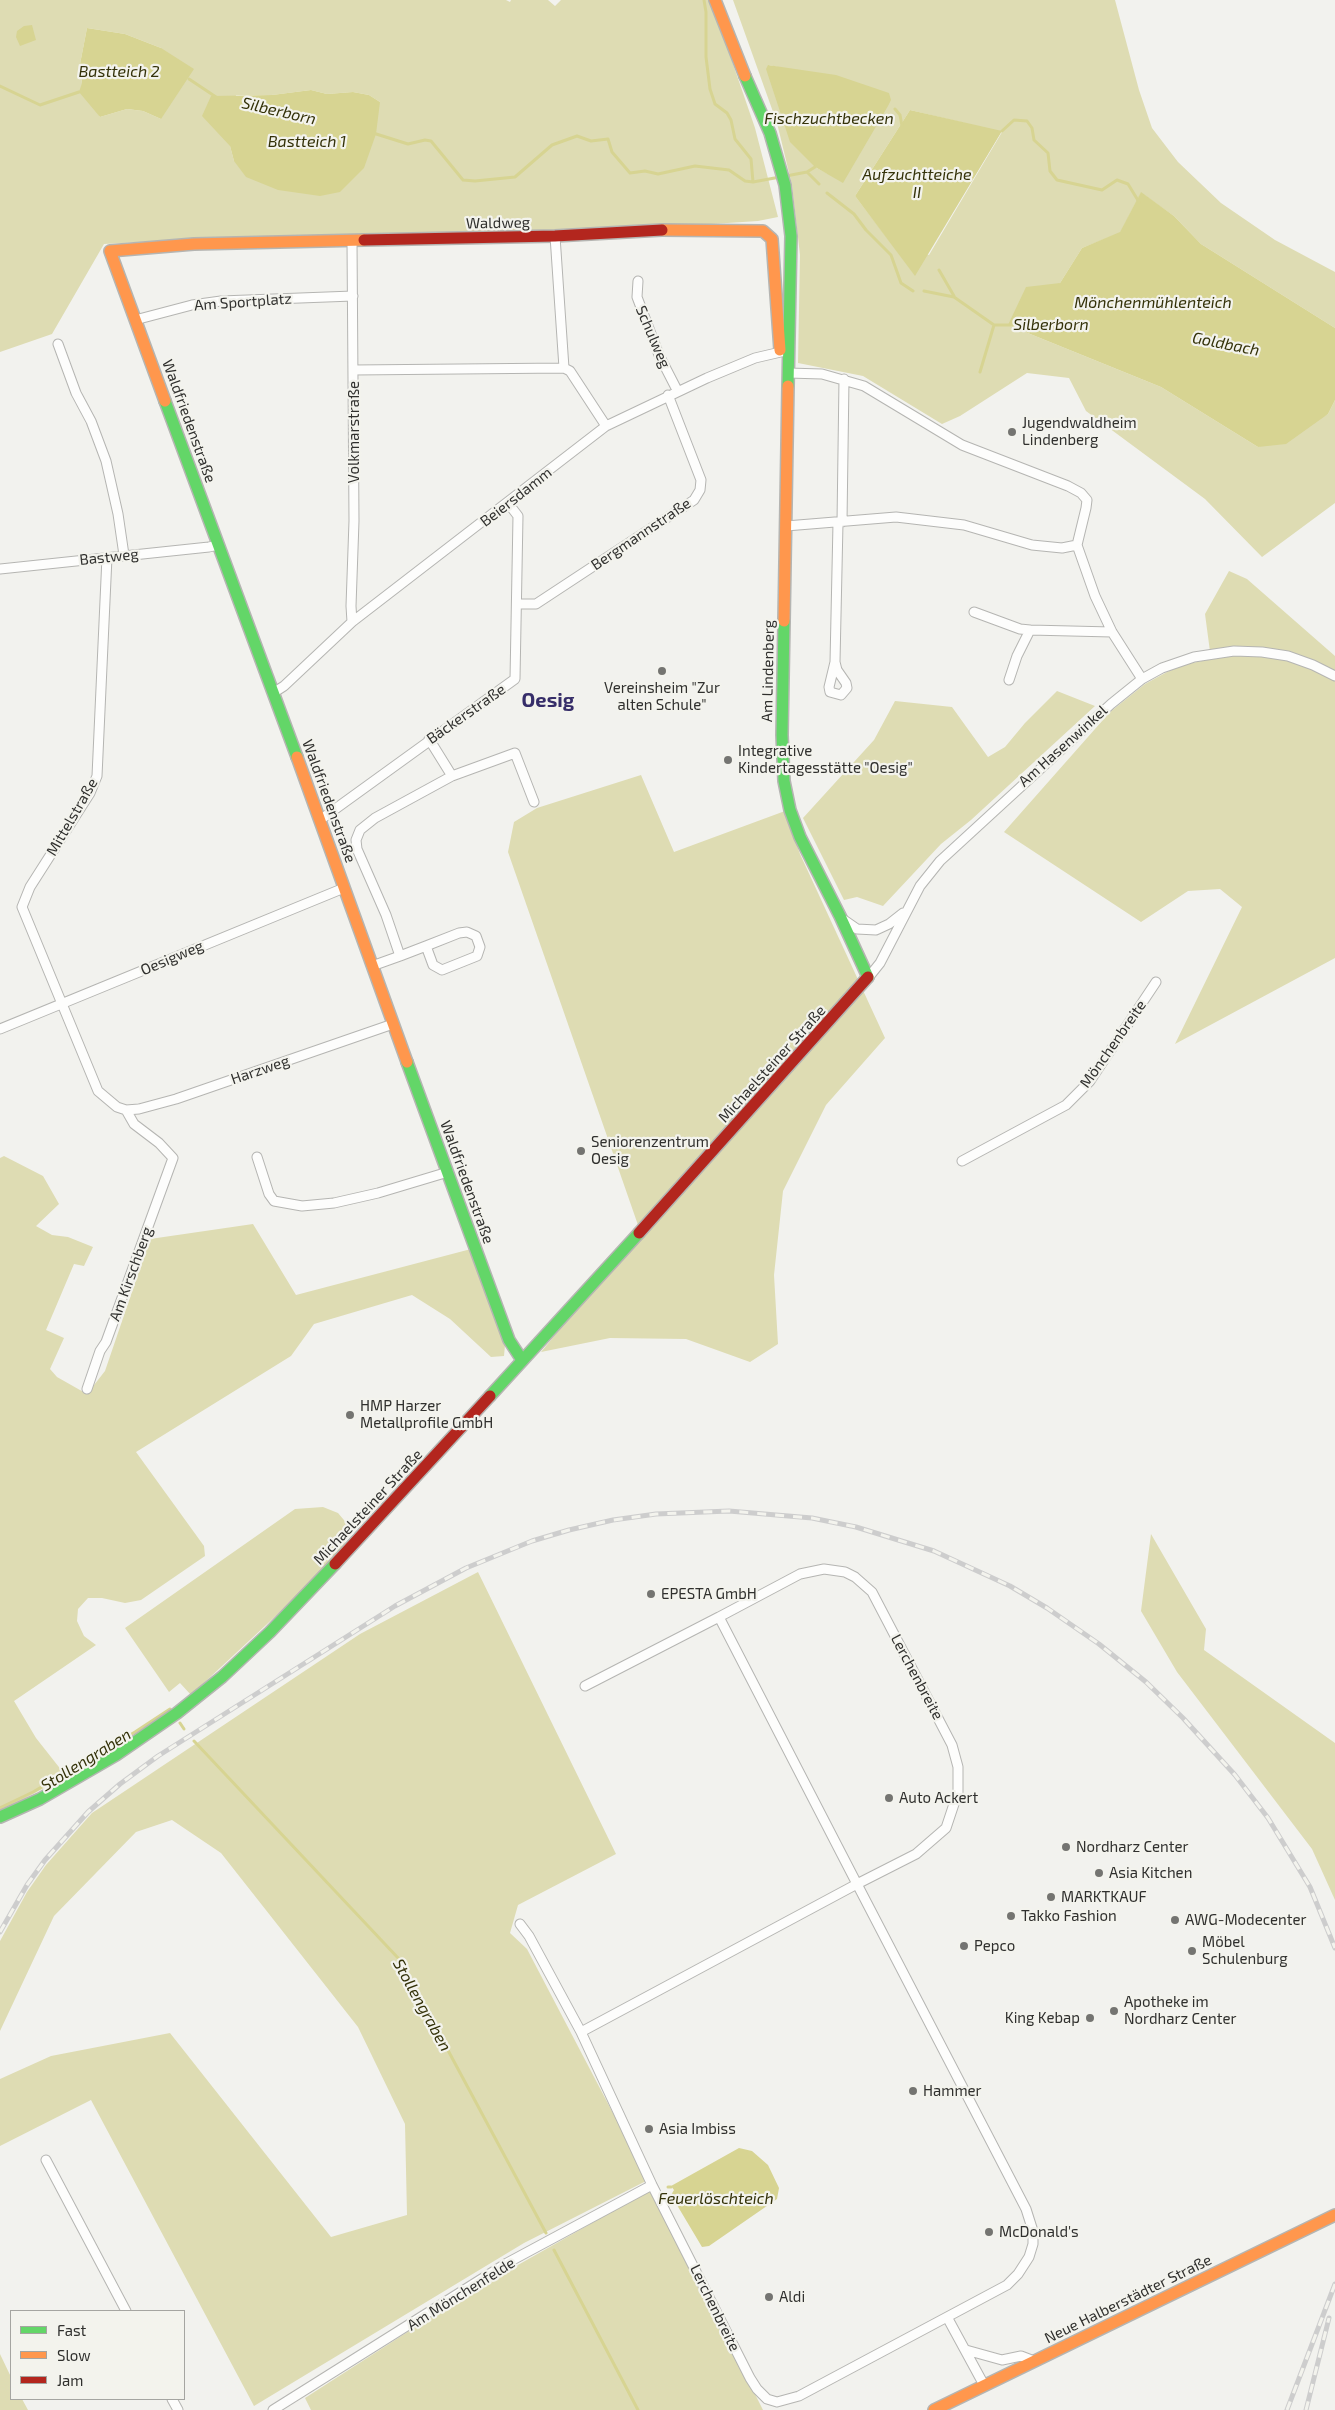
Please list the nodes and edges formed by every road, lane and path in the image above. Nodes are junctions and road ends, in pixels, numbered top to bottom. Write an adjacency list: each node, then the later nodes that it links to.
1 (715, 0): 9 (street)
2 (556, 236): 3 (street, Waldweg); 9 (street, Waldweg); 10 (street)
3 (352, 241): 4 (street, Waldweg); 6 (street, Volkmarstraße)
4 (110, 250): 7 (street, Waldfriedenstraße)
5 (638, 281): 14 (street, Schulweg)
6 (352, 296): 7 (street, Am Sportplatz); 12 (street, Volkmarstraße)
7 (135, 320): 20 (street, Waldfriedenstraße)
8 (58, 344): 22 (street)
9 (784, 351): 11 (street, Am Lindenberg); 14 (street, Beiersdamm)
10 (564, 368): 12 (street); 16 (street)
11 (788, 369): 13 (street); 19 (street, Am Lindenberg)
12 (354, 370): 27 (street, Volkmarstraße)
13 (844, 379): 18 (street); 21 (street)
14 (677, 390): 15 (street, Beiersdamm)
15 (668, 395): 16 (street, Beiersdamm); 25 (street, Bergmannstraße)
16 (606, 426): 17 (street, Beiersdamm)
17 (508, 503): 25 (street, Bäckerstraße); 27 (street, Beiersdamm)
18 (840, 522): 19 (street); 21 (street); 30 (street)
19 (786, 526): 41 (street, Am Lindenberg)
20 (218, 545): 22 (street, Bastweg); 34 (street, Waldfriedenstraße)
21 (1077, 545): 29 (street)
22 (124, 555): 23 (street, Bastweg)
23 (107, 558): 24 (street, Bastweg); 47 (street, Mittelstraße)
24 (0, 569)
25 (517, 604): 35 (street, Bäckerstraße)
26 (974, 612): 28 (street)
27 (352, 622): 34 (street, Beiersdamm)
28 (1030, 630): 29 (street); 33 (street)
29 (1112, 632): 32 (street)
30 (835, 662)
31 (1335, 676): 32 (street, Am Hasenwinkel)
32 (1142, 679): 40 (street, Am Hasenwinkel)
33 (1009, 680)
34 (273, 693): 38 (street, Waldfriedenstraße)
35 (429, 739): 36 (street); 38 (street, Bäckerstraße)
36 (452, 776): 37 (street); 43 (street)
37 (534, 802)
38 (320, 820): 39 (street, Waldfriedenstraße)
39 (344, 888): 44 (street, Waldfriedenstraße); 47 (street, Oesigweg)
40 (905, 911): 41 (street); 45 (street, Am Hasenwinkel)
41 (840, 916): 45 (street, Am Lindenberg)
42 (426, 946): 42 (street); 43 (street)
43 (400, 956): 44 (street)
44 (372, 966): 48 (street, Waldfriedenstraße)
45 (868, 978): 54 (street, Michaelsteiner Straße)
46 (1156, 982): 52 (street, Mönchenbreite)
47 (62, 1003): 49 (street, Oesigweg); 50 (street)
48 (393, 1024): 50 (street, Harzweg); 53 (street, Waldfriedenstraße)
49 (0, 1029)
50 (126, 1110): 55 (street, Am Kirschberg)
51 (257, 1157): 53 (street)
52 (962, 1161)
53 (448, 1172): 54 (street, Waldfriedenstraße)
54 (522, 1360): 58 (street, Michaelsteiner Straße)
55 (87, 1389)
56 (719, 1617): 57 (street, Lerchenbreite); 59 (street, Lerchenbreite); 59 (street, Lerchenbreite)
57 (585, 1686)
58 (0, 1817)
59 (857, 1884): 61 (street, Lerchenbreite); 66 (street, Lerchenbreite)
60 (520, 1924): 61 (street, Lerchenbreite)
61 (581, 2032): 63 (street, Lerchenbreite)
62 (46, 2160): 65 (street)
63 (652, 2185): 66 (street, Lerchenbreite); 70 (street, Am Mönchenfelde)
64 (1335, 2215): 68 (street, Neue Halberstädter Straße)
65 (125, 2310)
66 (946, 2317): 67 (street)
67 (966, 2350): 68 (street); 69 (street)
68 (1034, 2361): 69 (street, Neue Halberstädter Straße)
69 (984, 2385): 71 (street, Neue Halberstädter Straße)
70 (273, 2410)
71 (934, 2410)

